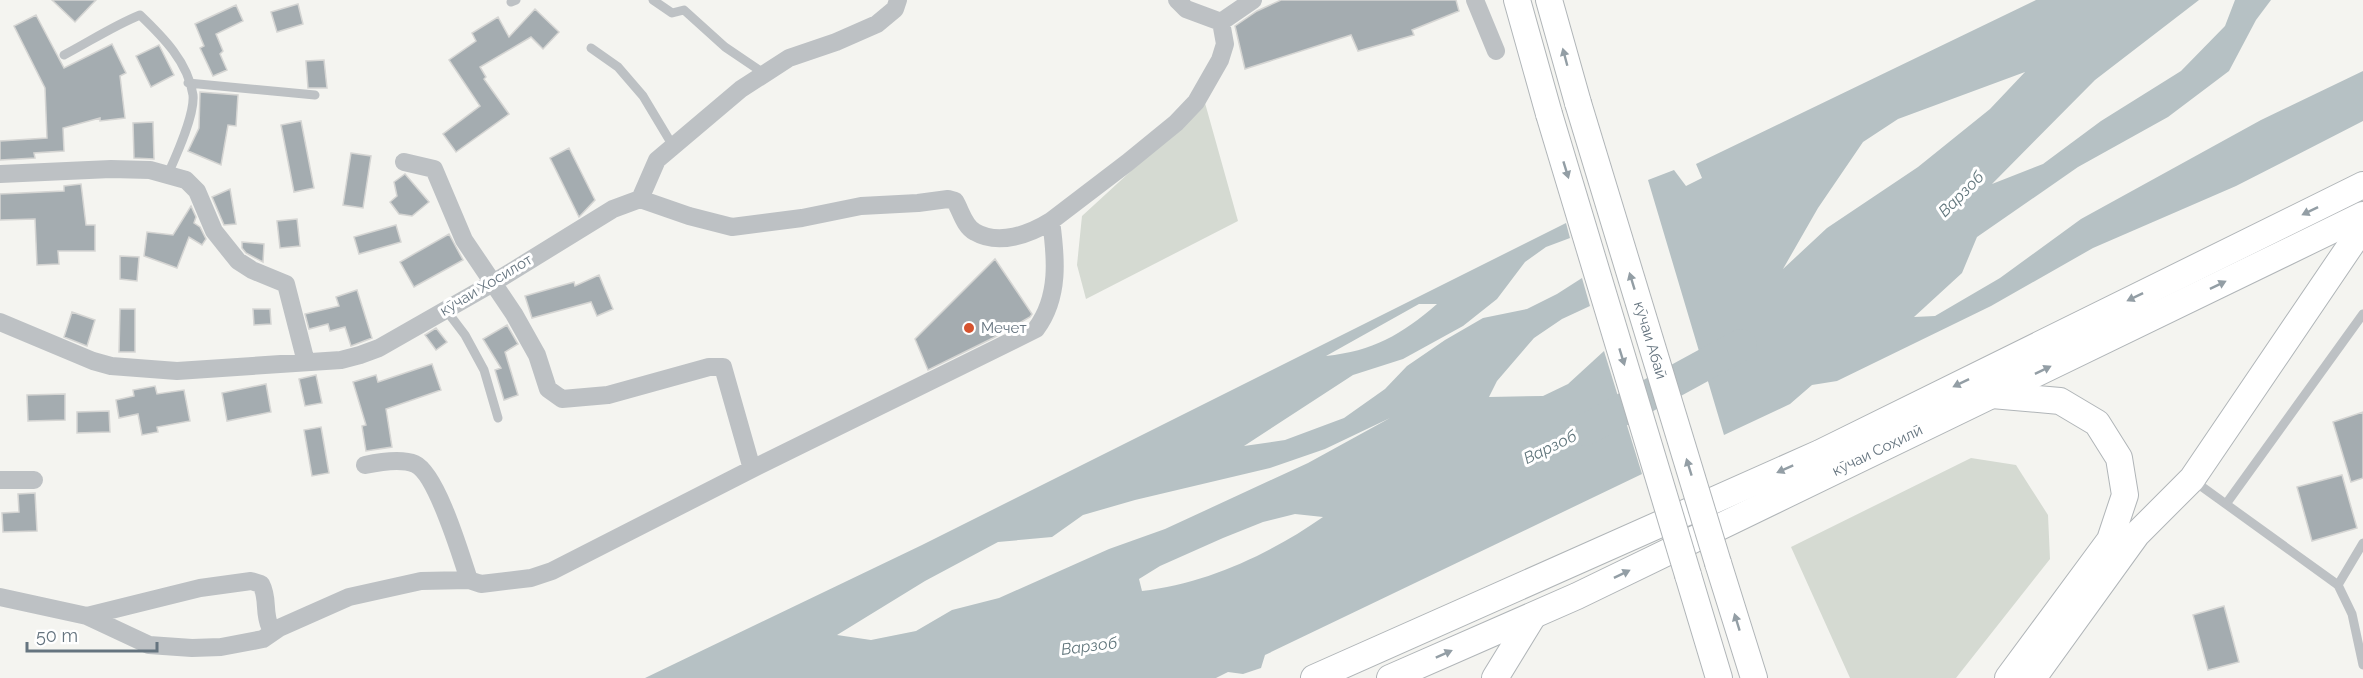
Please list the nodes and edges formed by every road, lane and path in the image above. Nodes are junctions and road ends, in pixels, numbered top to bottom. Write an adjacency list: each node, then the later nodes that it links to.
1 (653, 0): 12 (lane)
2 (898, 0): 12 (street)
3 (1177, 0): 8 (street)
4 (1253, 0): 8 (street)
5 (1475, 0): 10 (street)
6 (1516, 0): 48 (main road, кӯчаи Абаӣ, one-way to 48, bridge)
7 (1549, 0): 49 (main road, кӯчаи Абаӣ, one-way to 7, bridge)
8 (1221, 22): 22 (street)
9 (591, 48): 15 (lane)
10 (1496, 51)
11 (63, 55): 13 (lane)
12 (765, 74): 15 (street)
13 (189, 83): 14 (lane); 18 (lane)
14 (315, 95)
15 (673, 146): 20 (street)
16 (404, 162): 24 (street)
17 (0, 174): 18 (street)
18 (168, 174): 28 (street)
19 (2363, 185): 45 (main road, one-way to 45)
20 (640, 199): 22 (street); 24 (street, кӯчаи Хосилот)
21 (2363, 215): 29 (main road, кӯчаи Соҳилӣ, one-way to 21)
22 (1051, 221): 32 (street)
23 (2363, 227): 33 (main road)
24 (493, 284): 25 (street, кӯчаи Хосилот); 32 (street)
25 (446, 310): 28 (street, кӯчаи Хосилот); 30 (lane)
26 (2363, 314): 36 (lane)
27 (0, 322): 28 (street, кӯчаи Хосилот)
28 (306, 362)
29 (1992, 395): 42 (main road, кӯчаи Соҳилӣ, one-way to 29); 50 (main road)
30 (498, 418)
31 (365, 465): 38 (street)
32 (752, 469): 38 (street)
33 (2192, 479): 36 (lane); 51 (main road)
34 (0, 480): 35 (street)
35 (34, 480)
36 (2226, 504): 39 (lane)
37 (2363, 543): 39 (lane)
38 (469, 580): 43 (street)
39 (2338, 585): 44 (lane)
40 (0, 597): 41 (street)
41 (87, 616): 43 (street); 43 (street)
42 (1533, 616): 46 (main road, кӯчаи Соҳилӣ, one-way to 42); 47 (main road)
43 (279, 628)
44 (2363, 665)
45 (1314, 678)
46 (1390, 678)
47 (1495, 678)
48 (1719, 678)
49 (1754, 678)
50 (2008, 678)
51 (2033, 678)

